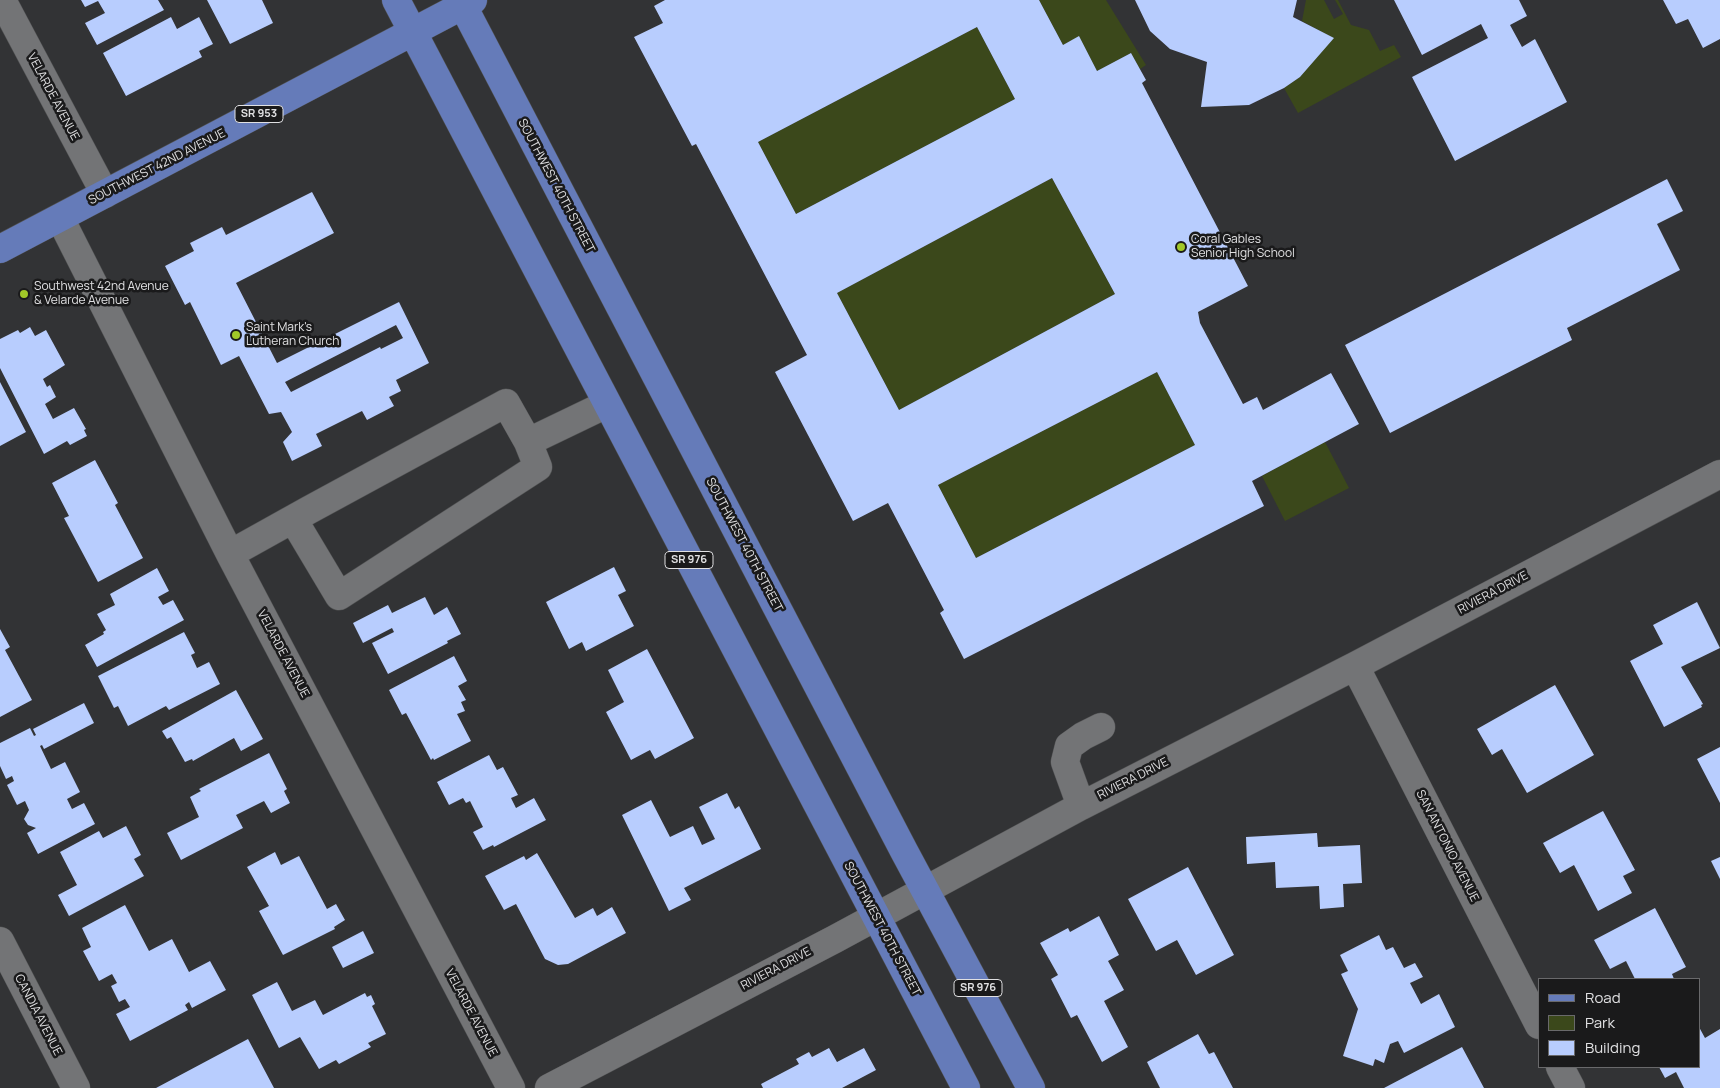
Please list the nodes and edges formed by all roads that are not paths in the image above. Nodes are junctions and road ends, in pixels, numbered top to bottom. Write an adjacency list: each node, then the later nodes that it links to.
1 (2, 0): 5 (street, VELARDE AVENUE)
2 (396, 0): 4 (main road, SOUTHWEST 40TH STREET / SR 976)
3 (465, 2): 4 (main road, SOUTHWEST 42ND AVENUE / SR 953); 16 (main road, SOUTHWEST 40TH STREET / SR 976)
4 (412, 33): 5 (main road, SOUTHWEST 42ND AVENUE / SR 953); 8 (main road, SOUTHWEST 40TH STREET / SR 976)
5 (105, 194): 6 (main road, SOUTHWEST 42ND AVENUE / SR 953)
6 (60, 218): 7 (main road, SOUTHWEST 42ND AVENUE / SR 953); 12 (street, VELARDE AVENUE)
7 (0, 249)
8 (607, 404): 9 (street); 17 (main road, SOUTHWEST 40TH STREET / SR 976)
9 (528, 442): 11 (street); 11 (street)
10 (1718, 480): 13 (street, RIVIERA DRIVE)
11 (293, 519): 12 (street)
12 (230, 554): 22 (street, VELARDE AVENUE)
13 (1355, 666): 15 (street, RIVIERA DRIVE); 19 (street, SAN ANTONIO AVENUE)
14 (1101, 727): 15 (street)
15 (1081, 806): 16 (street, RIVIERA DRIVE)
16 (925, 889): 17 (street, RIVIERA DRIVE); 25 (main road, SOUTHWEST 40TH STREET / SR 976)
17 (876, 916): 23 (street, RIVIERA DRIVE); 24 (main road, SOUTHWEST 40TH STREET / SR 976)
18 (0, 942): 21 (street, CANDIA AVENUE)
19 (1538, 1024)
20 (1561, 1068): 26 (street)
21 (76, 1088)
22 (510, 1088)
23 (549, 1088)
24 (966, 1088)
25 (1031, 1088)
26 (1571, 1088)

